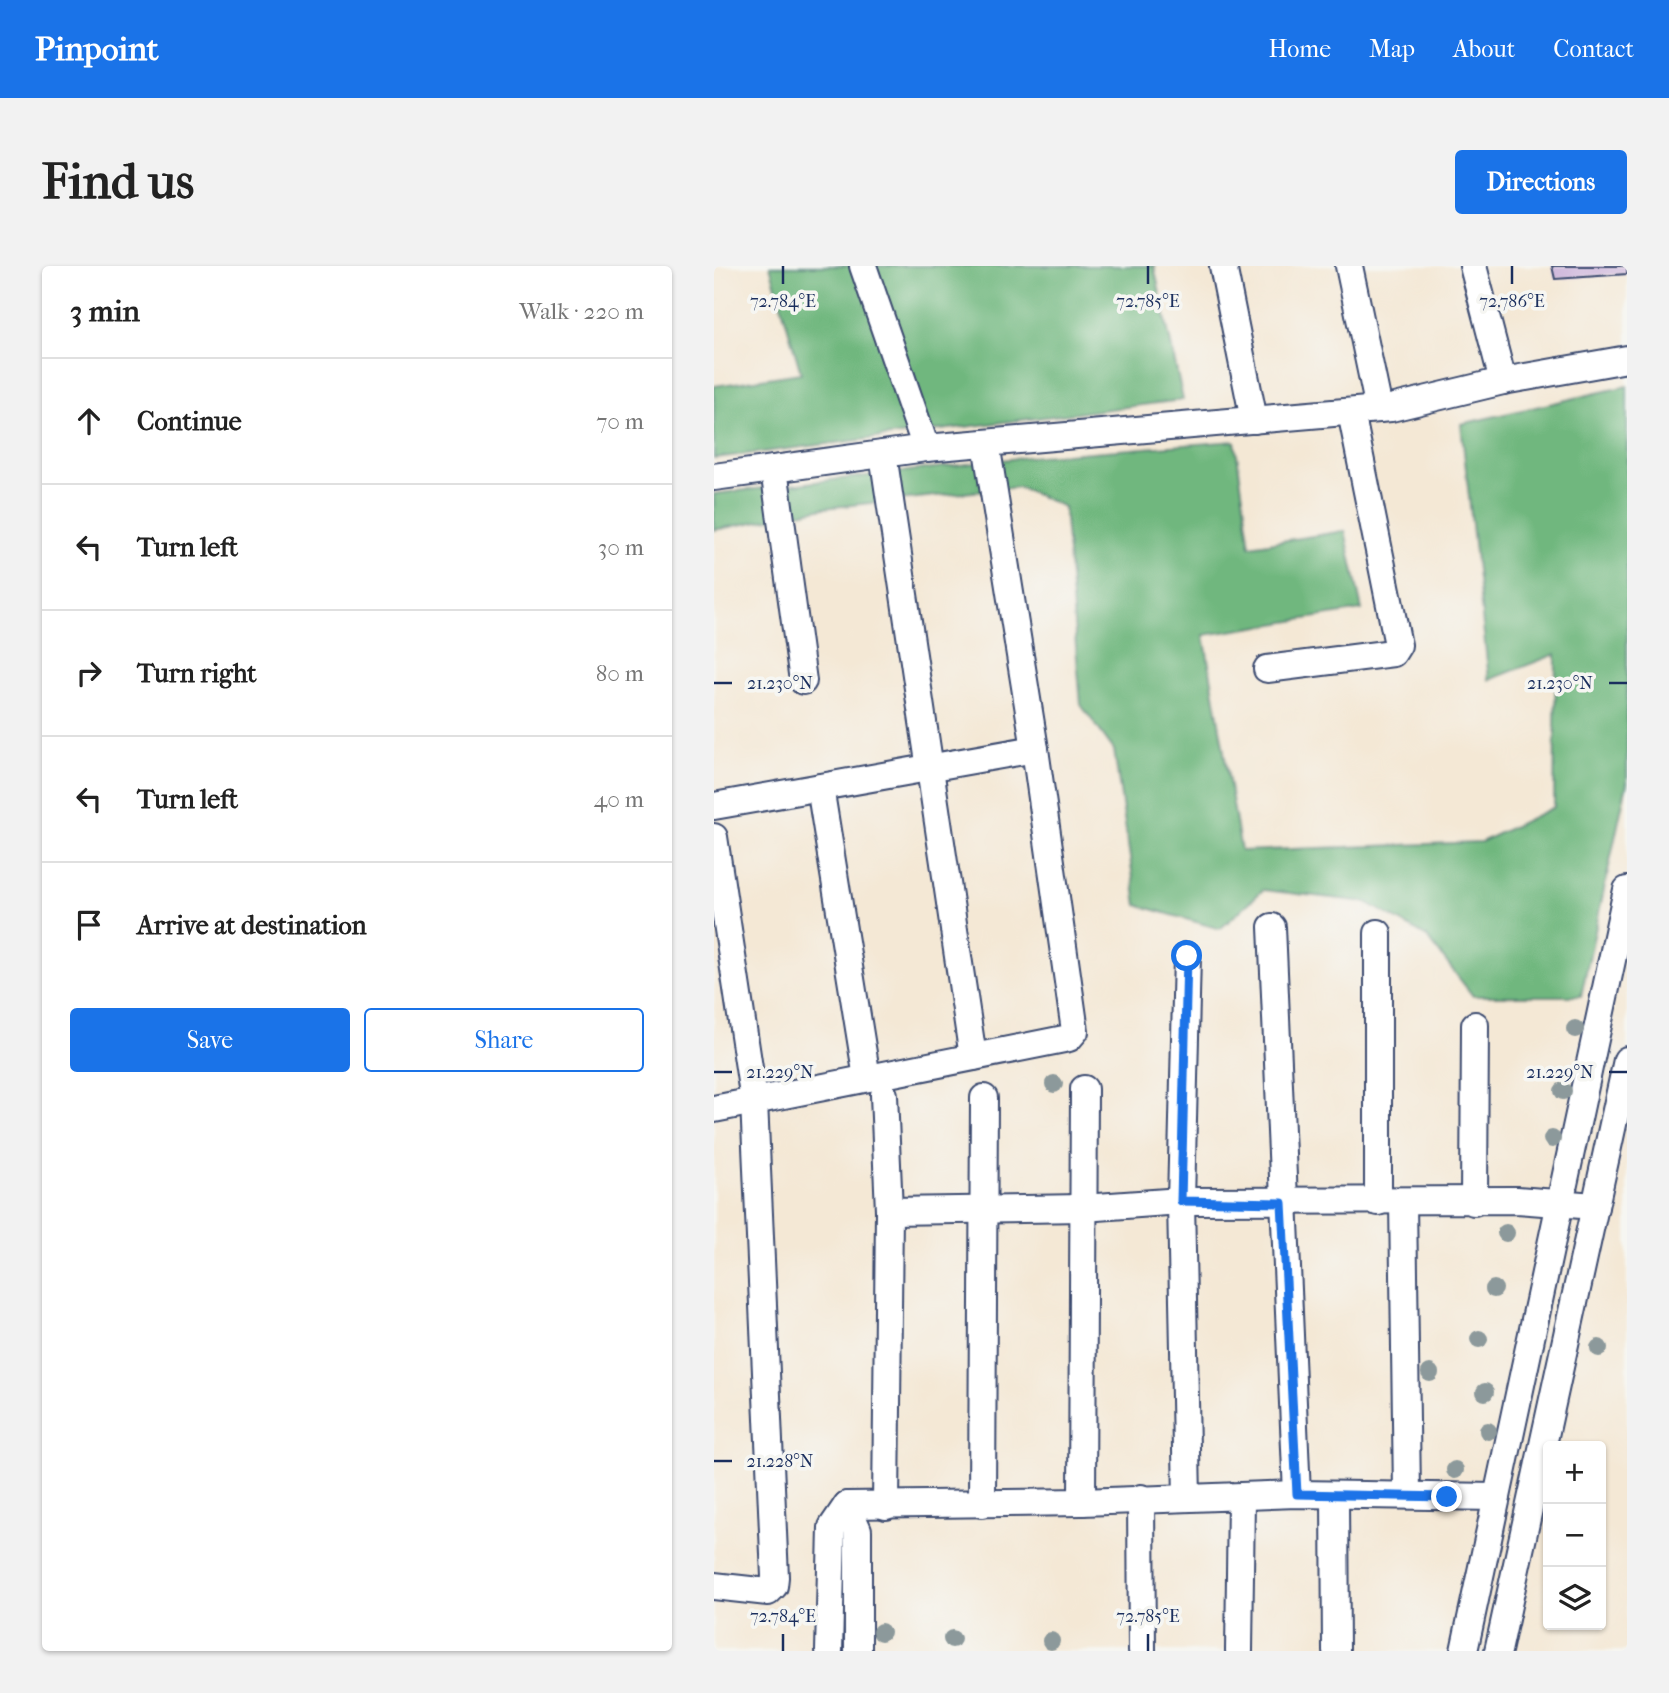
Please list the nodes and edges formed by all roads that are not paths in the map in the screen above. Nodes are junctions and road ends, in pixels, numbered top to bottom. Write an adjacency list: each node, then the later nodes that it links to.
1 (863, 266): 11 (street)
2 (1223, 266): 9 (street)
3 (1349, 266): 7 (street)
4 (1474, 266): 6 (street)
5 (1627, 359): 6 (street)
6 (1503, 382): 7 (street)
7 (1379, 409): 8 (street)
8 (1351, 412): 9 (street); 15 (street)
9 (1254, 420): 10 (street)
10 (986, 443): 11 (street); 17 (street)
11 (926, 448): 12 (street)
12 (883, 454): 13 (street); 18 (street)
13 (774, 468): 14 (street); 16 (street)
14 (714, 477)
15 (1268, 669)
16 (803, 681)
17 (1035, 749): 18 (street); 27 (street)
18 (931, 768): 19 (street); 27 (street)
19 (820, 787): 20 (street); 29 (street)
20 (714, 806)
21 (714, 836): 32 (street)
22 (1627, 890): 37 (street)
23 (1272, 927): 38 (street)
24 (1378, 933): 35 (street)
25 (1187, 956): 34 (street)
26 (1475, 1025): 36 (street)
27 (973, 1057): 29 (street)
28 (1627, 1060): 39 (street)
29 (876, 1087): 32 (street); 42 (street)
30 (1084, 1089): 40 (street)
31 (984, 1098): 41 (street)
32 (754, 1101): 33 (street); 54 (street)
33 (714, 1109)
34 (1181, 1201): 38 (street); 40 (street); 46 (street)
35 (1391, 1201): 36 (street); 38 (street); 44 (street)
36 (1474, 1202): 37 (street)
37 (1558, 1202): 39 (street); 48 (street)
38 (1282, 1203): 43 (street)
39 (1595, 1206): 61 (street)
40 (1083, 1208): 41 (street); 50 (street)
41 (985, 1209): 42 (street); 51 (street)
42 (889, 1211): 53 (street)
43 (1297, 1494): 45 (street); 47 (street)
44 (1407, 1494): 45 (street); 48 (street)
45 (1335, 1496): 59 (street)
46 (1186, 1497): 47 (street); 49 (street)
47 (1241, 1497): 58 (street)
48 (1497, 1497): 60 (street)
49 (1141, 1498): 50 (street); 57 (street)
50 (1082, 1502): 51 (street)
51 (982, 1504): 53 (street)
52 (846, 1505): 53 (street); 55 (street); 56 (street)
53 (886, 1506)
54 (714, 1586)
55 (829, 1651)
56 (858, 1651)
57 (1142, 1651)
58 (1240, 1651)
59 (1336, 1651)
60 (1464, 1651)
61 (1498, 1651)

